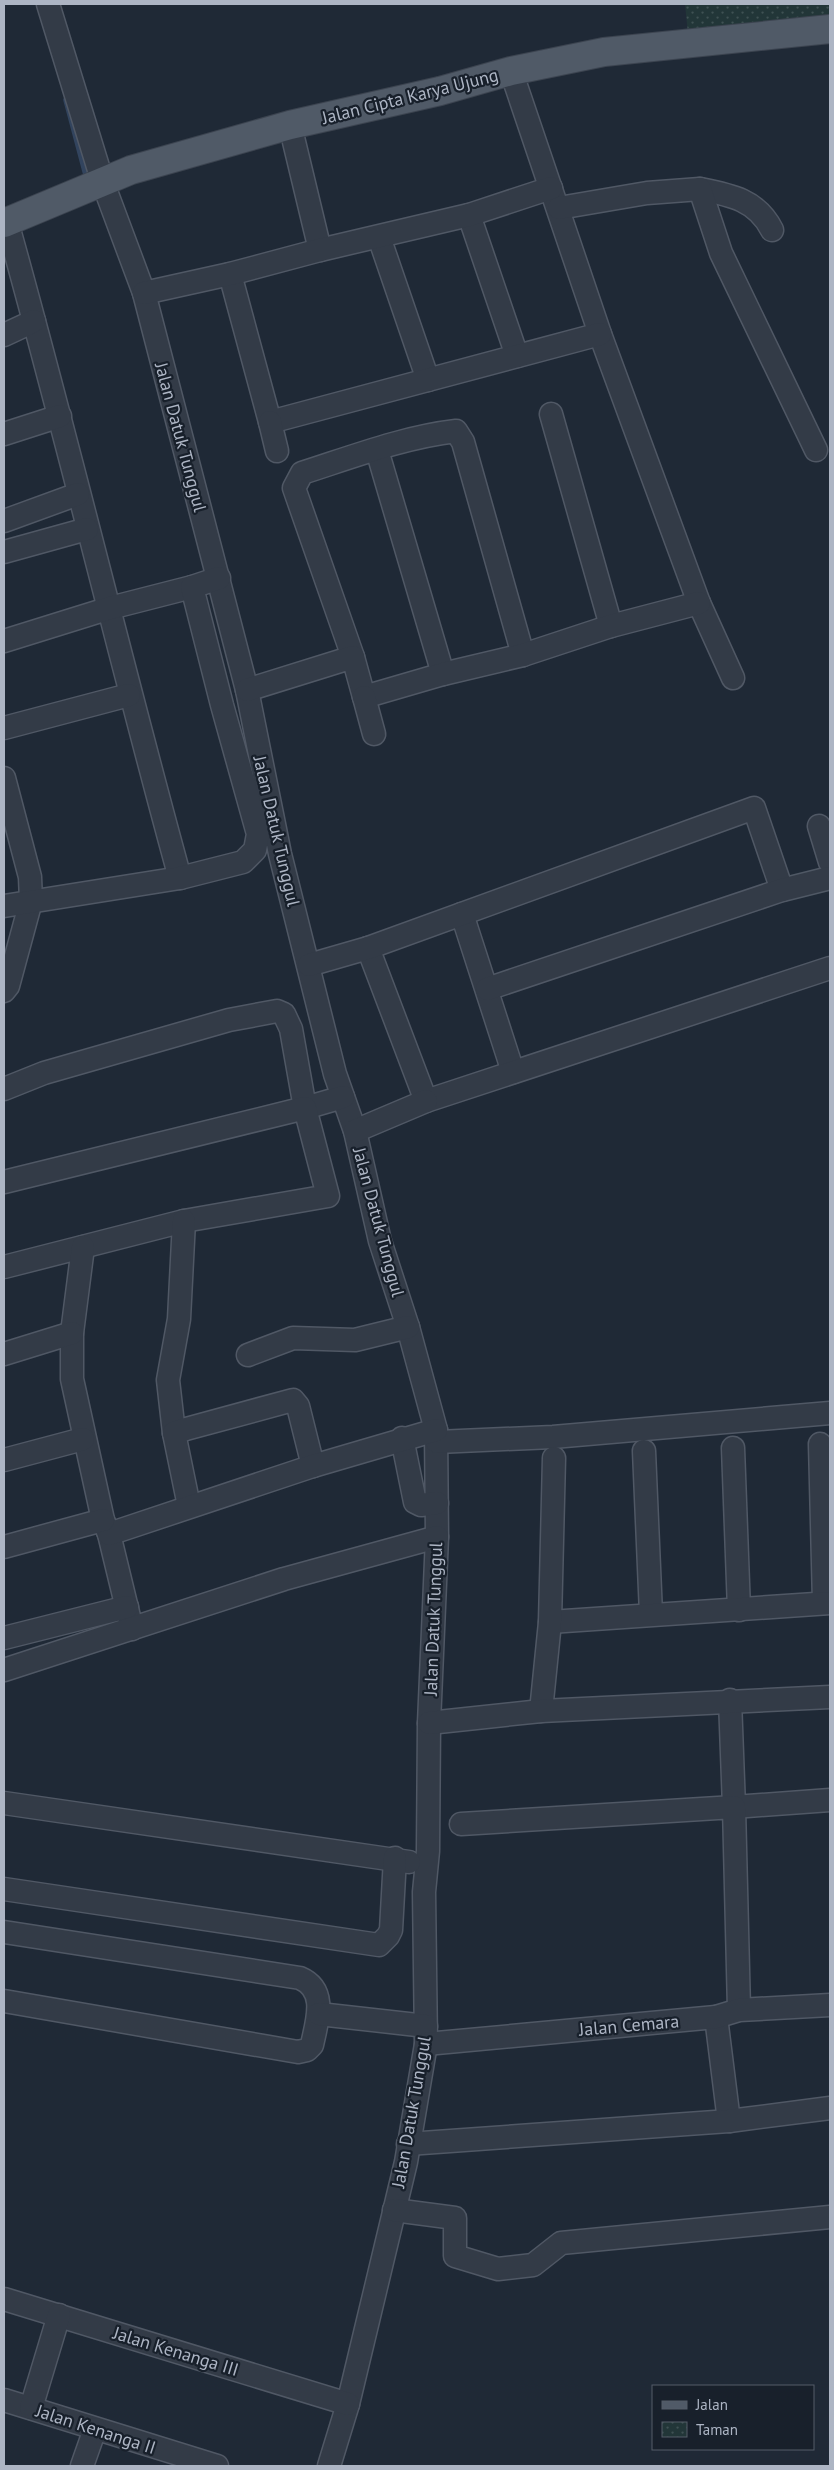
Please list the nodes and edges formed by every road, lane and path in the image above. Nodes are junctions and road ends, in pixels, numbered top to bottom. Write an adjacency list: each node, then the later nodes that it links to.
1 (48, 4): 5 (street, Jalan Datuk Tunggul)
2 (830, 29): 3 (main road, Jalan Cipta Karya Ujung)
3 (511, 71): 4 (main road, Jalan Cipta Karya Ujung); 7 (street)
4 (290, 124): 5 (main road, Jalan Cipta Karya Ujung); 12 (street)
5 (103, 184): 9 (main road, Jalan Cipta Karya Ujung); 14 (street, Jalan Datuk Tunggul)
6 (700, 189): 7 (street); 10 (street); 25 (street)
7 (555, 198): 8 (street); 17 (street)
8 (470, 215): 11 (street); 18 (street)
9 (5, 223): 15 (street)
10 (772, 230)
11 (379, 237): 12 (street); 19 (street)
12 (320, 250): 13 (street)
13 (230, 274): 14 (street); 22 (street)
14 (144, 293): 31 (street, Jalan Datuk Tunggul)
15 (34, 321): 16 (street); 21 (street)
16 (4, 334)
17 (600, 334): 18 (street); 33 (street)
18 (517, 356): 19 (street)
19 (428, 380): 22 (street)
20 (551, 414): 35 (street)
21 (60, 416): 23 (street); 27 (street)
22 (270, 422): 26 (street)
23 (4, 434)
24 (378, 450): 37 (street); 38 (street); 39 (street)
25 (816, 450)
26 (277, 451)
27 (78, 494): 28 (street); 29 (street)
28 (4, 521)
29 (86, 529): 30 (street); 34 (street)
30 (4, 552)
31 (219, 578): 32 (street); 41 (street, Jalan Datuk Tunggul)
32 (192, 587): 34 (street); 49 (street)
33 (699, 603): 35 (street); 40 (street)
34 (110, 608): 36 (street); 42 (street)
35 (611, 626): 37 (street)
36 (4, 641)
37 (523, 655): 39 (street)
38 (353, 657): 41 (street); 43 (street)
39 (443, 674): 43 (street)
40 (733, 678)
41 (247, 690): 56 (street, Jalan Datuk Tunggul)
42 (129, 695): 44 (street); 49 (street)
43 (364, 698): 45 (street)
44 (4, 728)
45 (374, 734)
46 (4, 778): 52 (street)
47 (819, 826): 48 (street)
48 (830, 862)
49 (180, 878): 52 (street)
50 (830, 878): 51 (street)
51 (782, 890): 54 (street); 58 (street)
52 (31, 901): 53 (street); 59 (street)
53 (4, 906)
54 (462, 914): 55 (street); 58 (street)
55 (368, 948): 56 (street); 63 (street)
56 (309, 965): 62 (street, Jalan Datuk Tunggul)
57 (830, 968): 60 (street)
58 (487, 989): 60 (street)
59 (4, 991)
60 (513, 1072): 63 (street)
61 (4, 1089): 64 (street)
62 (343, 1096): 64 (street); 65 (street, Jalan Datuk Tunggul)
63 (426, 1101): 65 (street)
64 (305, 1108): 66 (street); 67 (street)
65 (355, 1131): 70 (street, Jalan Datuk Tunggul)
66 (4, 1182)
67 (184, 1221): 68 (street); 75 (street)
68 (83, 1247): 69 (street); 71 (street)
69 (4, 1267)
70 (408, 1327): 73 (street); 76 (street, Jalan Datuk Tunggul)
71 (72, 1333): 72 (street); 77 (street)
72 (4, 1354)
73 (248, 1355)
74 (830, 1413): 76 (street)
75 (174, 1433): 84 (street); 86 (street)
76 (436, 1436): 78 (street); 85 (street, Jalan Datuk Tunggul)
77 (84, 1438): 83 (street); 87 (street)
78 (402, 1438): 84 (street); 85 (street)
79 (820, 1444): 90 (street)
80 (733, 1448): 92 (street)
81 (644, 1451): 93 (street)
82 (554, 1458): 94 (street)
83 (4, 1460)
84 (313, 1466): 86 (street)
85 (437, 1503): 88 (street, Jalan Datuk Tunggul)
86 (189, 1506): 87 (street)
87 (106, 1527): 89 (street); 91 (street)
88 (437, 1537): 95 (street); 101 (street, Jalan Datuk Tunggul)
89 (4, 1548)
90 (827, 1603): 92 (street)
91 (127, 1607): 95 (street); 96 (street)
92 (739, 1610): 93 (street)
93 (651, 1614): 94 (street)
94 (550, 1622): 100 (street)
95 (132, 1629): 97 (street)
96 (4, 1638)
97 (4, 1670)
98 (830, 1697): 99 (street)
99 (730, 1700): 100 (street); 104 (street)
100 (541, 1712): 101 (street)
101 (429, 1723): 107 (street, Jalan Datuk Tunggul)
102 (830, 1800): 104 (street)
103 (4, 1803): 106 (street)
104 (734, 1807): 105 (street); 112 (street)
105 (461, 1824)
106 (395, 1858): 107 (street); 108 (street)
107 (425, 1865): 115 (street, Jalan Datuk Tunggul)
108 (4, 1889)
109 (4, 1932): 113 (street)
110 (4, 2001): 113 (street)
111 (830, 2005): 112 (street, Jalan Cemara)
112 (740, 2010): 114 (street, Jalan Cemara)
113 (318, 2014): 115 (street, Jalan Cemara)
114 (716, 2017): 115 (street, Jalan Cemara); 117 (street)
115 (426, 2035): 118 (street, Jalan Datuk Tunggul)
116 (830, 2108): 117 (street)
117 (729, 2121): 118 (street)
118 (408, 2144): 119 (street, Jalan Datuk Tunggul)
119 (394, 2210): 120 (street); 124 (street, Jalan Datuk Tunggul)
120 (830, 2217)
121 (4, 2299): 122 (street, Jalan Kenanga III)
122 (59, 2315): 124 (street, Jalan Kenanga III); 125 (street)
123 (4, 2400): 125 (street, Jalan Kenanga II)
124 (348, 2404): 129 (street, Jalan Datuk Tunggul)
125 (31, 2408): 126 (street, Jalan Kenanga II)
126 (95, 2429): 127 (street); 128 (street, Jalan Kenanga II)
127 (82, 2466)
128 (217, 2466)
129 (329, 2466)

